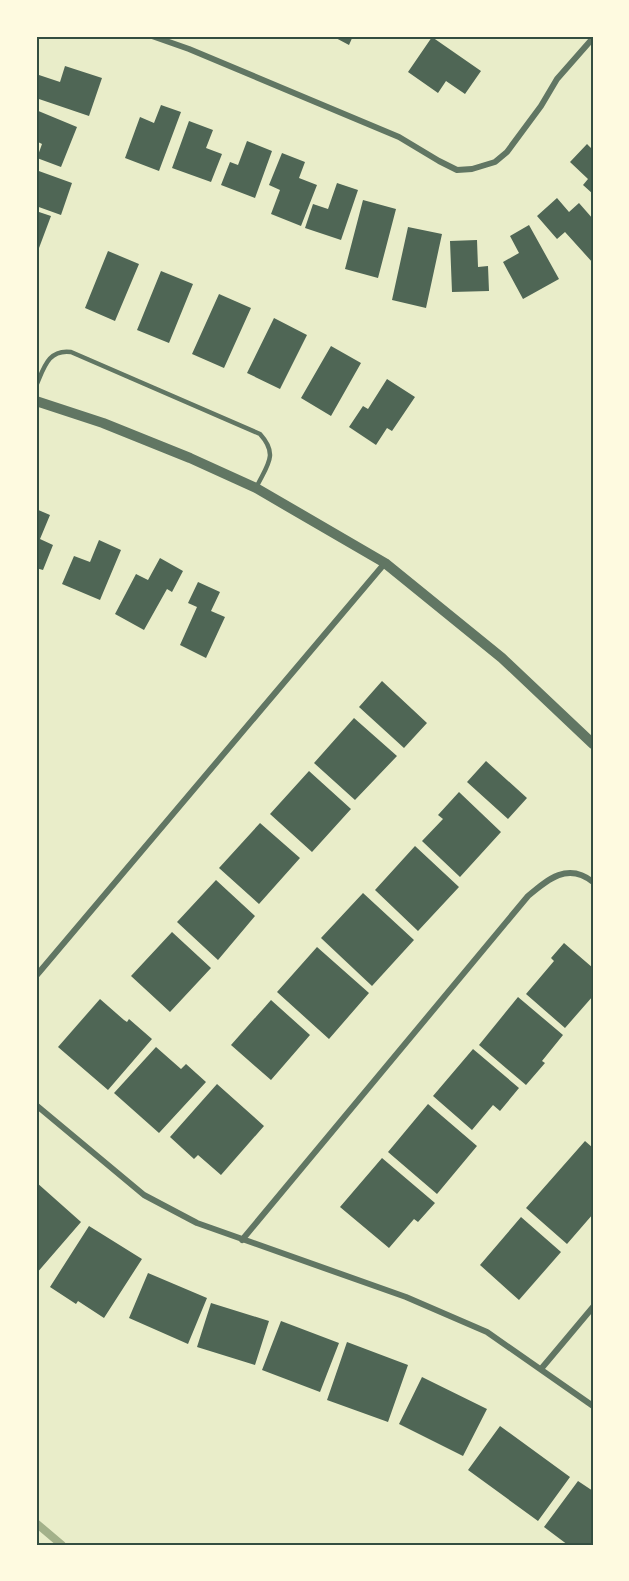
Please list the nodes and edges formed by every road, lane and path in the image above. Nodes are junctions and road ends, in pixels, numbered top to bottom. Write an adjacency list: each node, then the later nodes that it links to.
1 (152, 36): 2 (street)
2 (593, 38)
3 (36, 386): 5 (lane)
4 (36, 401): 5 (street)
5 (256, 488): 6 (street)
6 (385, 563): 7 (street); 9 (street)
7 (593, 744)
8 (593, 882): 11 (street)
9 (36, 976)
10 (36, 1105): 11 (street)
11 (242, 1240): 13 (street)
12 (593, 1307): 13 (street)
13 (541, 1369): 14 (street)
14 (593, 1406)

